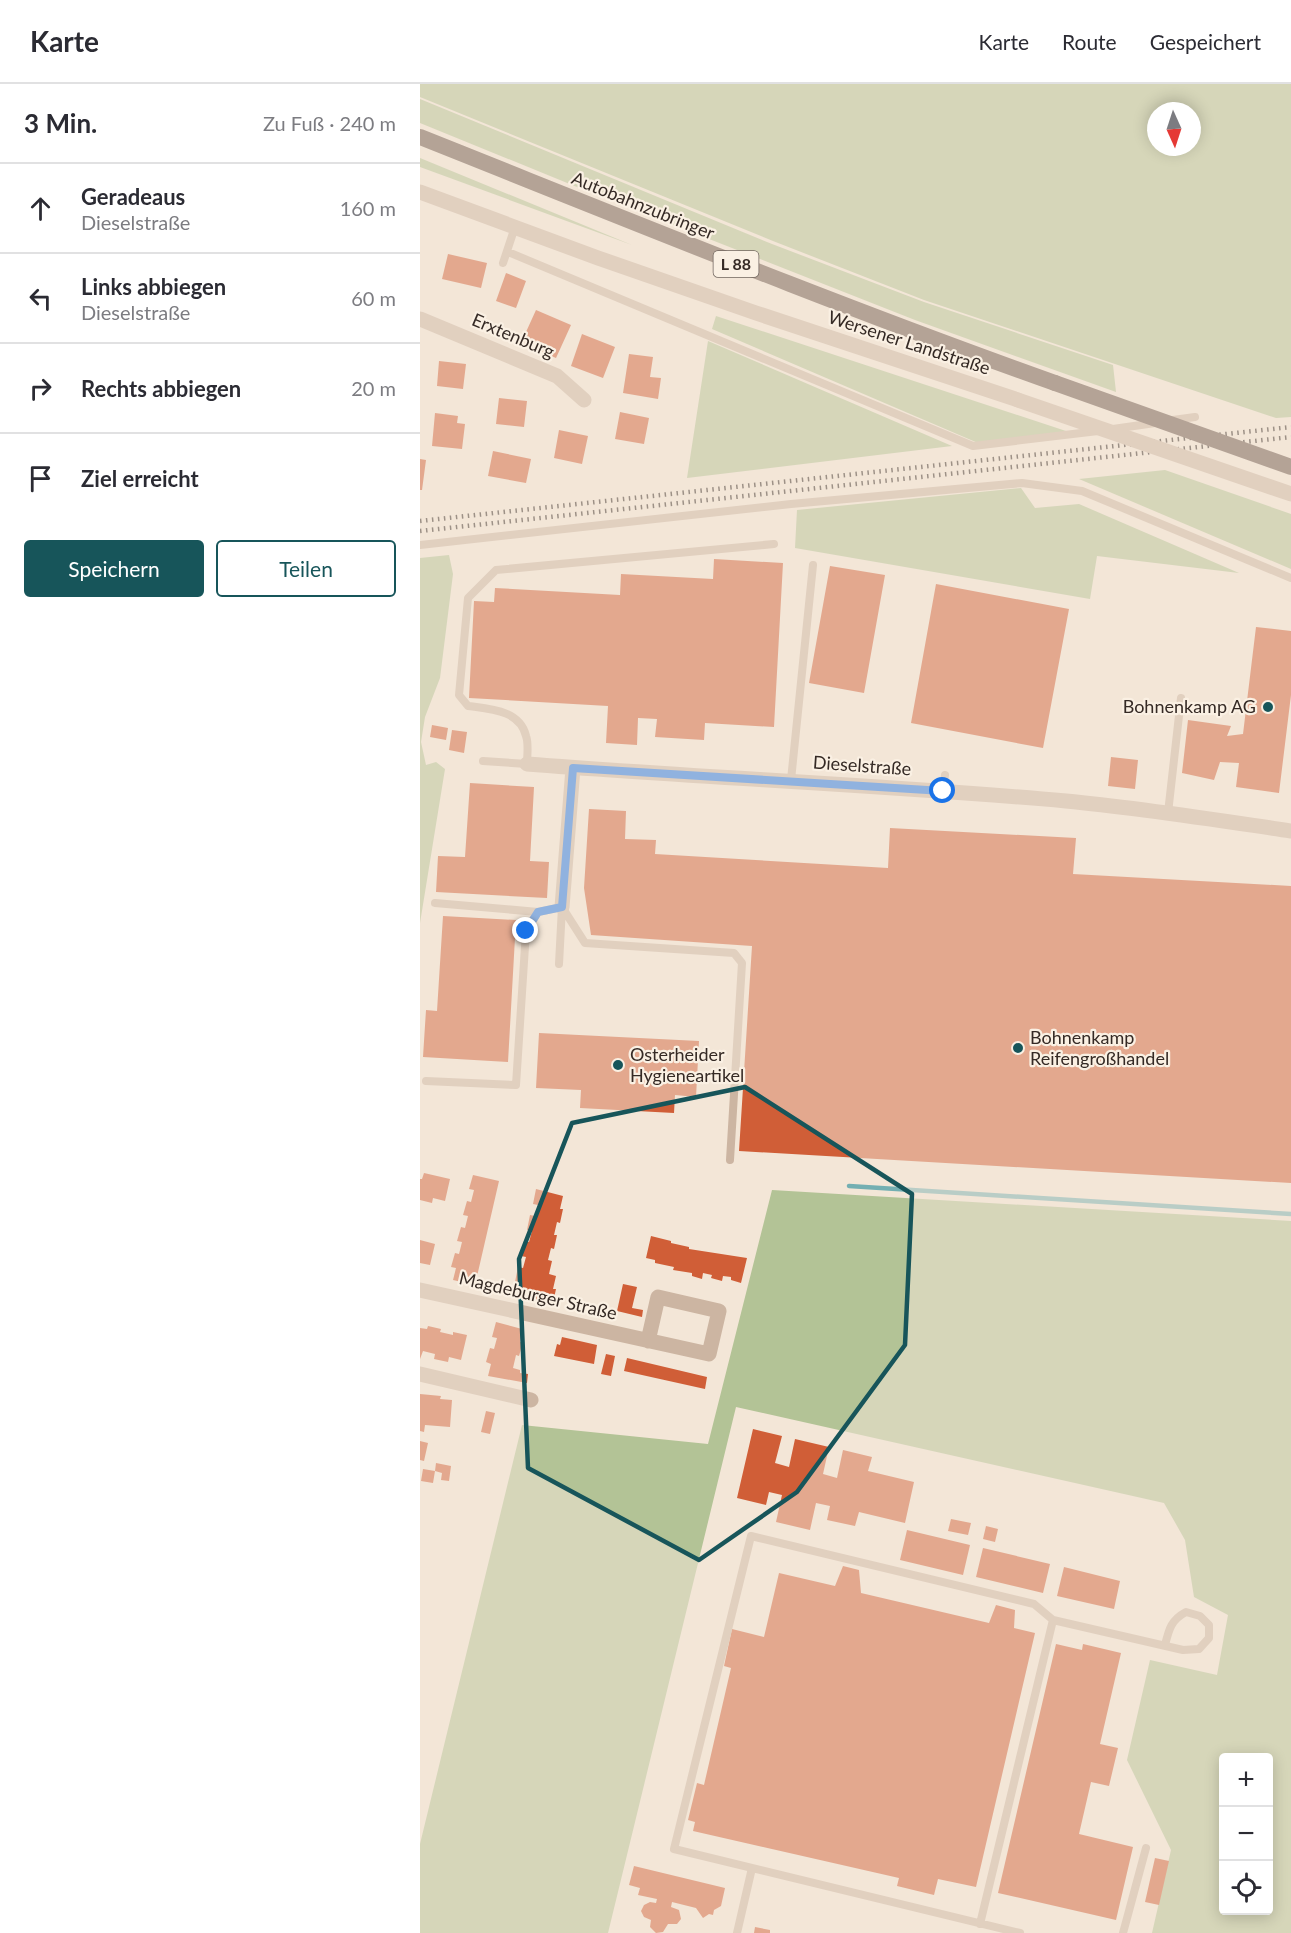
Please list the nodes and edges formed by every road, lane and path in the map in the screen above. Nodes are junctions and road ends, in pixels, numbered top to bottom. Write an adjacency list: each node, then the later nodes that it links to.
1 (420, 137): 9 (highway, Autobahnzubringer / L 88, bridge)
2 (420, 192): 3 (street, Wersener Landstraße)
3 (515, 227): 4 (lane); 10 (street, Wersener Landstraße, bridge)
4 (508, 252): 5 (lane); 8 (lane)
5 (503, 263)
6 (420, 319): 7 (street, Erxtenburg)
7 (584, 400)
8 (1195, 417)
9 (1291, 467)
10 (1291, 494)
11 (774, 543): 17 (lane)
12 (420, 545): 14 (lane)
13 (813, 565): 20 (lane)
14 (1291, 578)
15 (1181, 698): 22 (lane)
16 (483, 761): 17 (lane)
17 (527, 764): 18 (street, Dieselstraße)
18 (573, 768): 20 (street, Dieselstraße); 25 (street)
19 (945, 776): 21 (lane)
20 (791, 780): 21 (street, Dieselstraße)
21 (943, 791): 22 (street, Dieselstraße)
22 (1168, 813): 23 (street, Dieselstraße)
23 (1291, 831)
24 (435, 903): 26 (lane)
25 (562, 907): 26 (lane); 27 (lane); 29 (lane)
26 (538, 912): 28 (lane)
27 (559, 964)
28 (426, 1081)
29 (730, 1161)
30 (420, 1290): 31 (street, Magdeburger Straße)
31 (648, 1341): 31 (street, Magdeburger Straße)
32 (420, 1374): 33 (street)
33 (531, 1400)
34 (1053, 1620): 35 (lane); 37 (lane); 38 (lane)
35 (1165, 1645): 35 (lane)
36 (1146, 1848): 41 (lane)
37 (752, 1868): 38 (lane); 39 (lane)
38 (980, 1924): 40 (lane)
39 (737, 1933)
40 (1020, 1933)
41 (1123, 1933)

